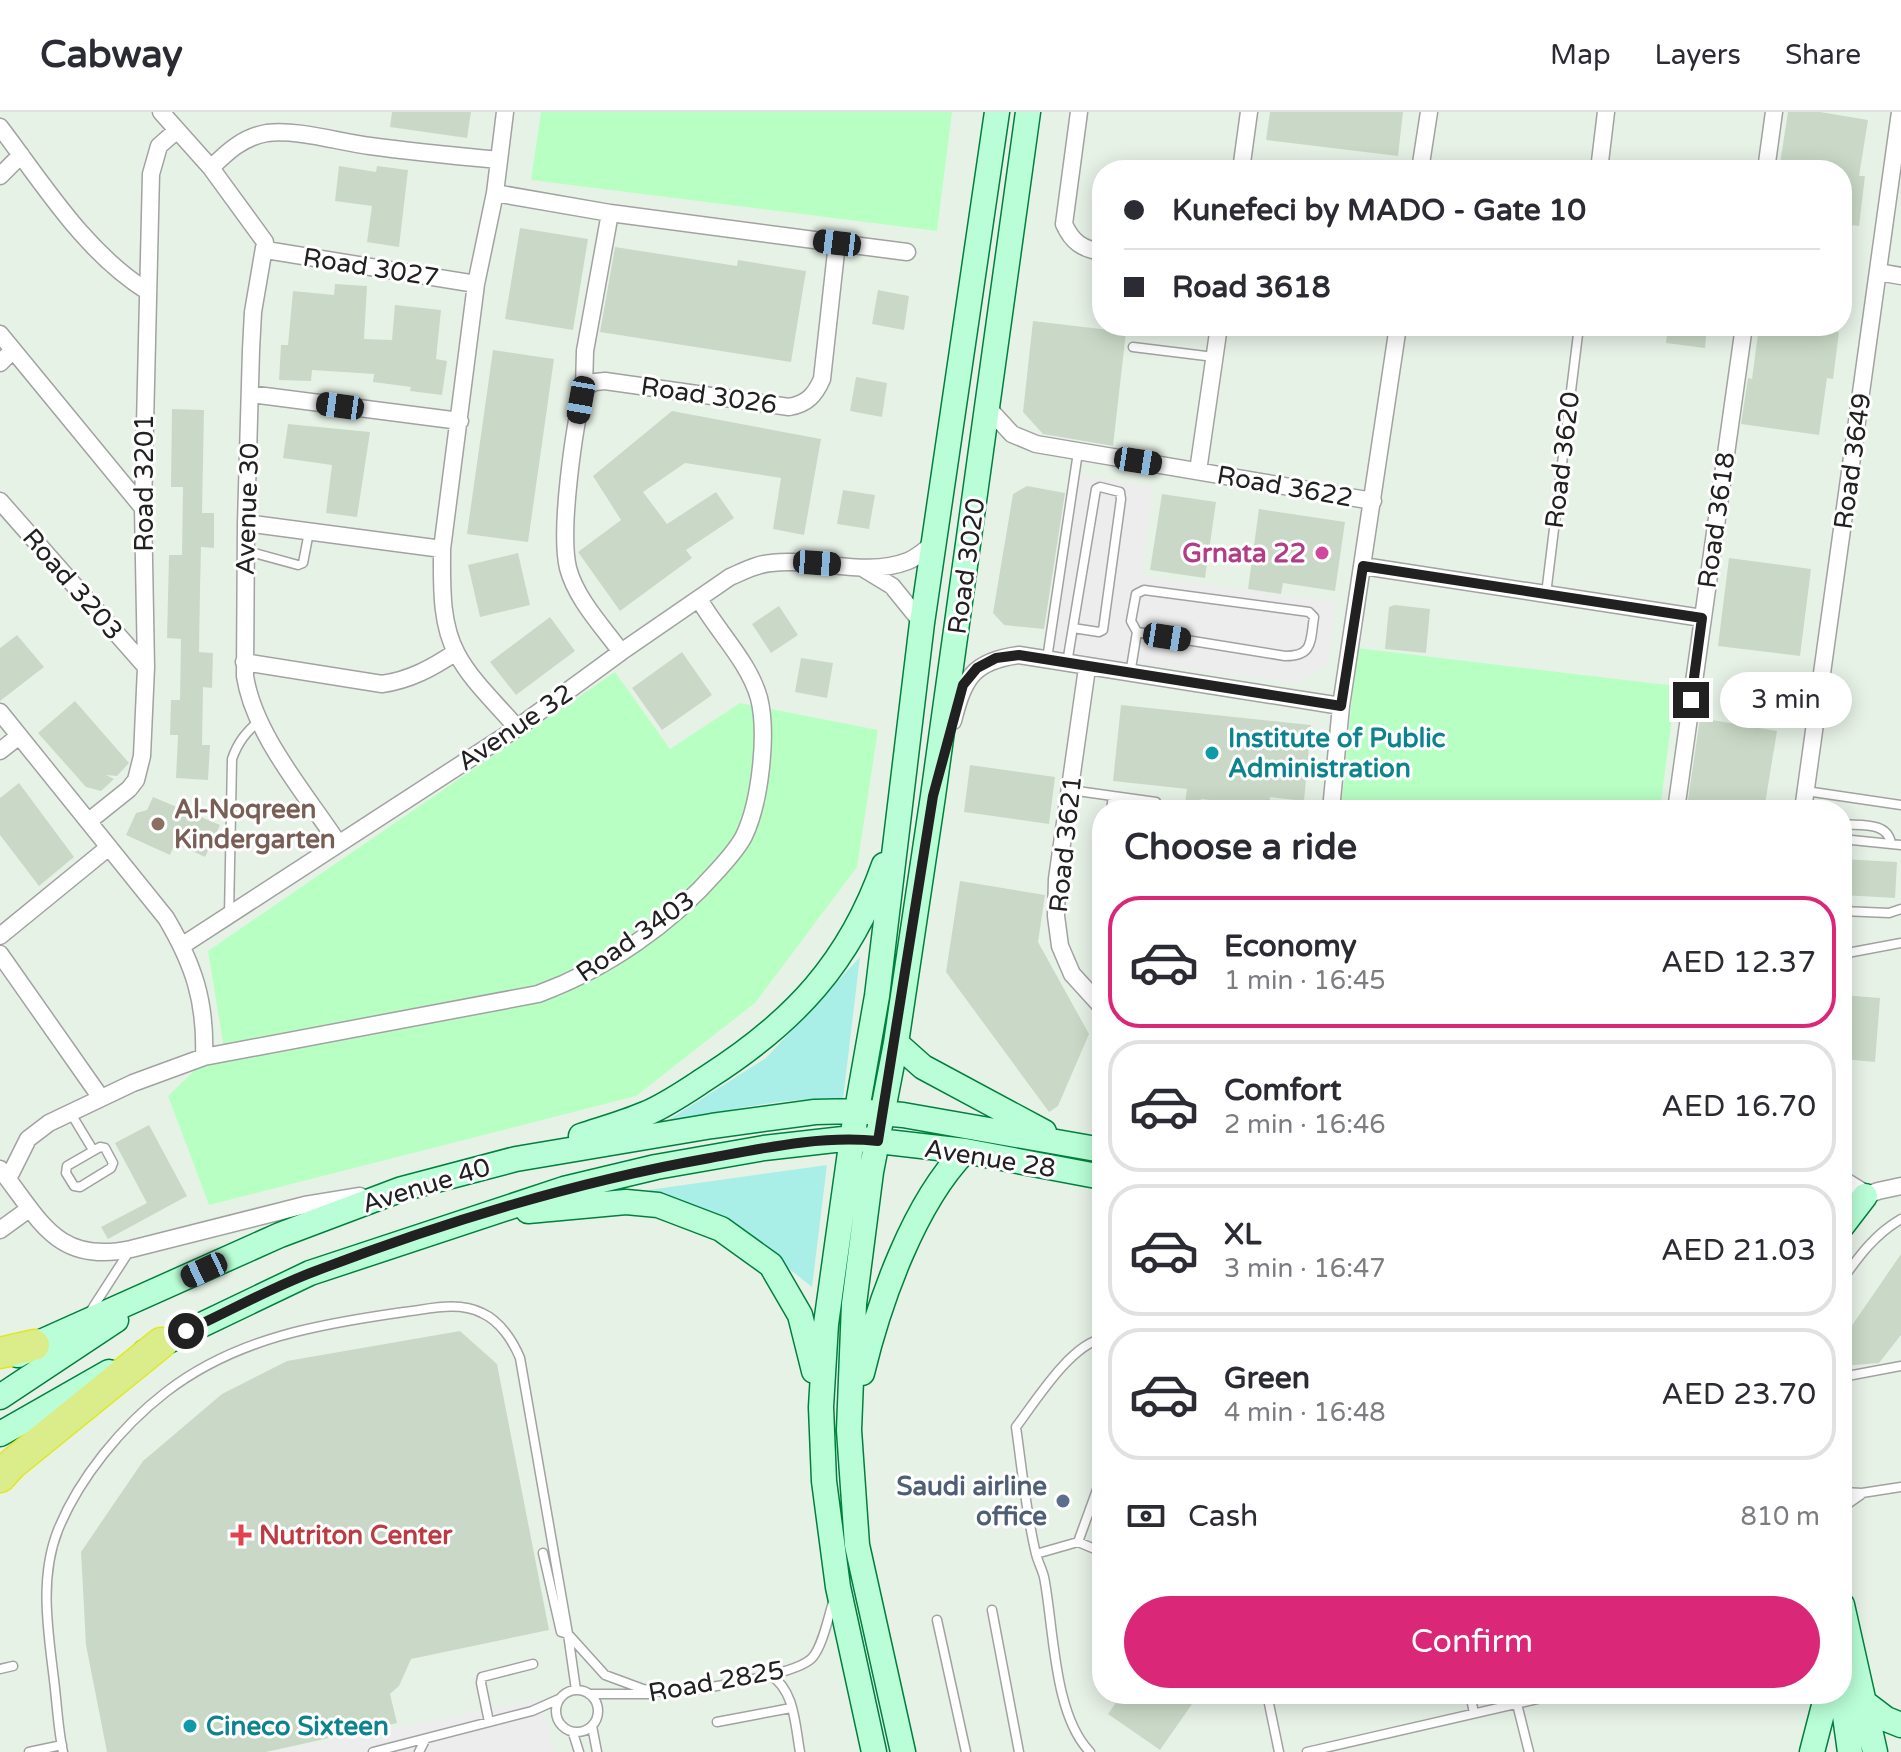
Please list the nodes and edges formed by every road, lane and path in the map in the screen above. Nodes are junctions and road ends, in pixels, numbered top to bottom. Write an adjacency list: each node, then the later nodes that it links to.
1 (161, 112): 12 (street)
2 (505, 112): 14 (street, Road 3027)
3 (997, 112): 51 (main road, Road 3020)
4 (1028, 112): 42 (main road, Road 3020)
5 (1079, 112): 25 (street)
6 (1249, 112): 15 (street)
7 (1429, 112): 16 (street)
8 (1606, 112): 17 (street)
9 (1774, 112): 18 (street)
10 (1900, 112): 27 (street, Road 3649)
11 (0, 127): 13 (street)
12 (176, 131): 19 (street); 30 (street, Road 3201)
13 (21, 155): 20 (street); 30 (street)
14 (499, 160): 19 (street); 21 (street, Road 3027)
15 (1242, 160)
16 (1422, 160)
17 (1600, 160)
18 (1767, 160)
19 (211, 168): 24 (street)
20 (0, 176)
21 (495, 193): 22 (street); 29 (street, Road 3027)
22 (610, 213): 23 (street); 40 (street)
23 (837, 243): 26 (street); 40 (street, Road 3026)
24 (266, 250): 29 (street, Road 3027); 41 (street, Avenue 30)
25 (1092, 250)
26 (907, 252)
27 (1878, 272): 28 (street); 77 (street, Road 3649)
28 (1901, 276)
29 (476, 284): 43 (street, Road 3027)
30 (147, 291): 48 (street, Road 3201)
31 (0, 334): 37 (street)
32 (1217, 336): 38 (street, Road 3622)
33 (1397, 336): 47 (street)
34 (1578, 336): 56 (lane, Road 3620)
35 (1743, 336): 58 (street, Road 3618)
36 (1133, 347): 38 (lane)
37 (13, 350): 39 (street); 48 (street)
38 (1214, 357): 45 (street, Road 3622)
39 (0, 363)
40 (584, 388): 63 (street)
41 (250, 394): 43 (street); 49 (street, Avenue 30)
42 (988, 408): 44 (street, Road 3622); 78 (main road, Road 3020)
43 (460, 421): 52 (street, Road 3027)
44 (1078, 452): 45 (street, Road 3622); 64 (lane)
45 (1198, 471): 47 (street, Road 3622)
46 (0, 501): 67 (street, Road 3203)
47 (1373, 501): 54 (street)
48 (143, 508): 67 (street, Road 3201)
49 (246, 523): 50 (street); 53 (street, Avenue 30)
50 (310, 531): 52 (street); 53 (lane)
51 (934, 543): 55 (street); 59 (main road, Road 3020)
52 (442, 549): 62 (street, Road 3027)
53 (245, 550): 65 (street, Avenue 30)
54 (1363, 566): 56 (street); 70 (street)
55 (862, 568): 57 (street, Avenue 32); 59 (street)
56 (1546, 594): 58 (street)
57 (699, 599): 63 (street, Avenue 32); 103 (street, Road 3403)
58 (1702, 618): 83 (street, Road 3618)
59 (922, 623): 88 (main road, Road 3020)
60 (1073, 628): 60 (lane); 66 (lane)
61 (1137, 632): 61 (lane); 69 (lane)
62 (456, 652): 65 (street); 73 (street, Road 3027)
63 (621, 652): 73 (street, Avenue 32)
64 (1047, 660): 66 (street); 78 (street)
65 (244, 662): 72 (street, Avenue 30)
66 (1067, 663): 68 (street)
67 (146, 667): 86 (street, Road 3201)
68 (1087, 668): 69 (street); 76 (street, Road 3621)
69 (1130, 674): 70 (street)
70 (1341, 706): 82 (street)
71 (0, 712): 74 (street)
72 (260, 720): 90 (street, Avenue 30); 95 (lane)
73 (517, 728): 90 (street, Avenue 32)
74 (19, 736): 75 (street); 86 (street)
75 (0, 751)
76 (1070, 790): 79 (lane); 101 (street, Road 3621)
77 (1806, 791): 84 (street, Road 3649); 85 (lane)
78 (933, 796): 102 (main road, Road 3020)
79 (1113, 796): 80 (lane); 81 (lane)
80 (1112, 800)
81 (1142, 800)
82 (1332, 800)
83 (1677, 800)
84 (1805, 800)
85 (1901, 805)
86 (89, 821): 92 (street)
87 (1852, 825): 91 (lane)
88 (897, 829): 106 (main road, Road 3020); 113 (main road)
89 (1852, 840): 91 (lane)
90 (338, 843): 95 (street, Avenue 32)
91 (1896, 844)
92 (109, 847): 96 (street); 98 (street)
93 (1901, 909): 94 (lane)
94 (1852, 911)
95 (229, 916): 98 (street, Avenue 32)
96 (0, 936)
97 (1901, 943): 99 (lane)
98 (183, 945): 103 (street)
99 (1852, 952)
100 (0, 954): 104 (street)
101 (1092, 996)
102 (896, 1043): 106 (main road, Road 3020); 109 (main road)
103 (204, 1057): 104 (street)
104 (101, 1098): 105 (street)
105 (69, 1112): 111 (lane); 114 (street)
106 (870, 1112): 107 (main road); 108 (main road); 109 (main road, Avenue 28); 113 (main road, Avenue 40)
107 (852, 1138): 108 (main road, Avenue 40); 120 (main road, Avenue 40); 135 (main road)
108 (878, 1141): 112 (main road, Avenue 28); 136 (main road)
109 (1063, 1143): 110 (main road, Avenue 28)
110 (1092, 1148)
111 (93, 1150): 111 (lane)
112 (965, 1151): 115 (main road, Avenue 28); 136 (main road)
113 (516, 1159): 117 (main road, Avenue 40)
114 (4, 1174): 119 (street)
115 (1092, 1175)
116 (1901, 1186): 118 (street)
117 (402, 1189): 123 (street); 125 (main road, Avenue 40)
118 (1861, 1192)
119 (29, 1209): 122 (street); 123 (street)
120 (478, 1216): 128 (main road, Avenue 40); 135 (main road)
121 (1901, 1219): 124 (lane)
122 (0, 1230)
123 (131, 1249): 126 (lane)
124 (1852, 1267)
125 (154, 1293): 126 (main road, Avenue 40); 134 (main road)
126 (83, 1323): 129 (main road, Avenue 40)
127 (1092, 1341): 147 (lane)
128 (161, 1343): 137 (main road, Avenue 40); 138 (highway)
129 (34, 1345): 130 (highway); 131 (main road, Avenue 40)
130 (0, 1353)
131 (0, 1366)
132 (1901, 1366): 133 (lane)
133 (1852, 1375)
134 (0, 1397)
135 (821, 1407): 148 (main road)
136 (849, 1430): 183 (main road)
137 (0, 1434)
138 (0, 1477)
139 (1901, 1487): 141 (lane)
140 (1852, 1492): 141 (lane)
141 (1862, 1493): 142 (lane)
142 (1852, 1500)
143 (1092, 1504): 144 (lane)
144 (1078, 1542): 145 (lane); 147 (lane)
145 (1092, 1548)
146 (543, 1553): 151 (lane)
147 (1036, 1554): 186 (lane)
148 (838, 1587): 156 (lane, Road 2825); 182 (main road)
149 (992, 1610): 185 (lane)
150 (937, 1620): 184 (lane)
151 (568, 1634): 157 (lane); 158 (lane); 175 (lane)
152 (1852, 1648): 161 (main road)
153 (533, 1664): 169 (lane)
154 (13, 1666): 155 (lane)
155 (0, 1669)
156 (770, 1675): 158 (lane, Road 2825); 167 (lane)
157 (576, 1690): 159 (lane, Road 2825); 160 (lane)
158 (670, 1693): 159 (lane, Road 2825)
159 (589, 1694): 172 (lane)
160 (559, 1699): 169 (lane); 173 (lane)
161 (1865, 1703): 171 (main road); 192 (main road)
162 (1269, 1704): 187 (lane)
163 (1472, 1704): 168 (lane)
164 (1517, 1704): 168 (lane); 189 (lane)
165 (1824, 1704): 190 (main road)
166 (1843, 1704): 191 (main road)
167 (791, 1708): 170 (lane); 181 (lane)
168 (1474, 1713): 188 (lane)
169 (489, 1722): 174 (lane)
170 (717, 1722)
171 (1901, 1725)
172 (592, 1726): 173 (lane); 180 (lane)
173 (573, 1733): 179 (lane)
174 (425, 1740): 177 (lane); 178 (lane)
175 (63, 1749): 176 (lane)
176 (29, 1752)
177 (373, 1752)
178 (419, 1752)
179 (579, 1752)
180 (597, 1752)
181 (800, 1752)
182 (874, 1752)
183 (903, 1752)
184 (966, 1752)
185 (1019, 1752)
186 (1090, 1752)
187 (1279, 1752)
188 (1307, 1752)
189 (1529, 1752)
190 (1812, 1752)
191 (1850, 1752)
192 (1875, 1752)

